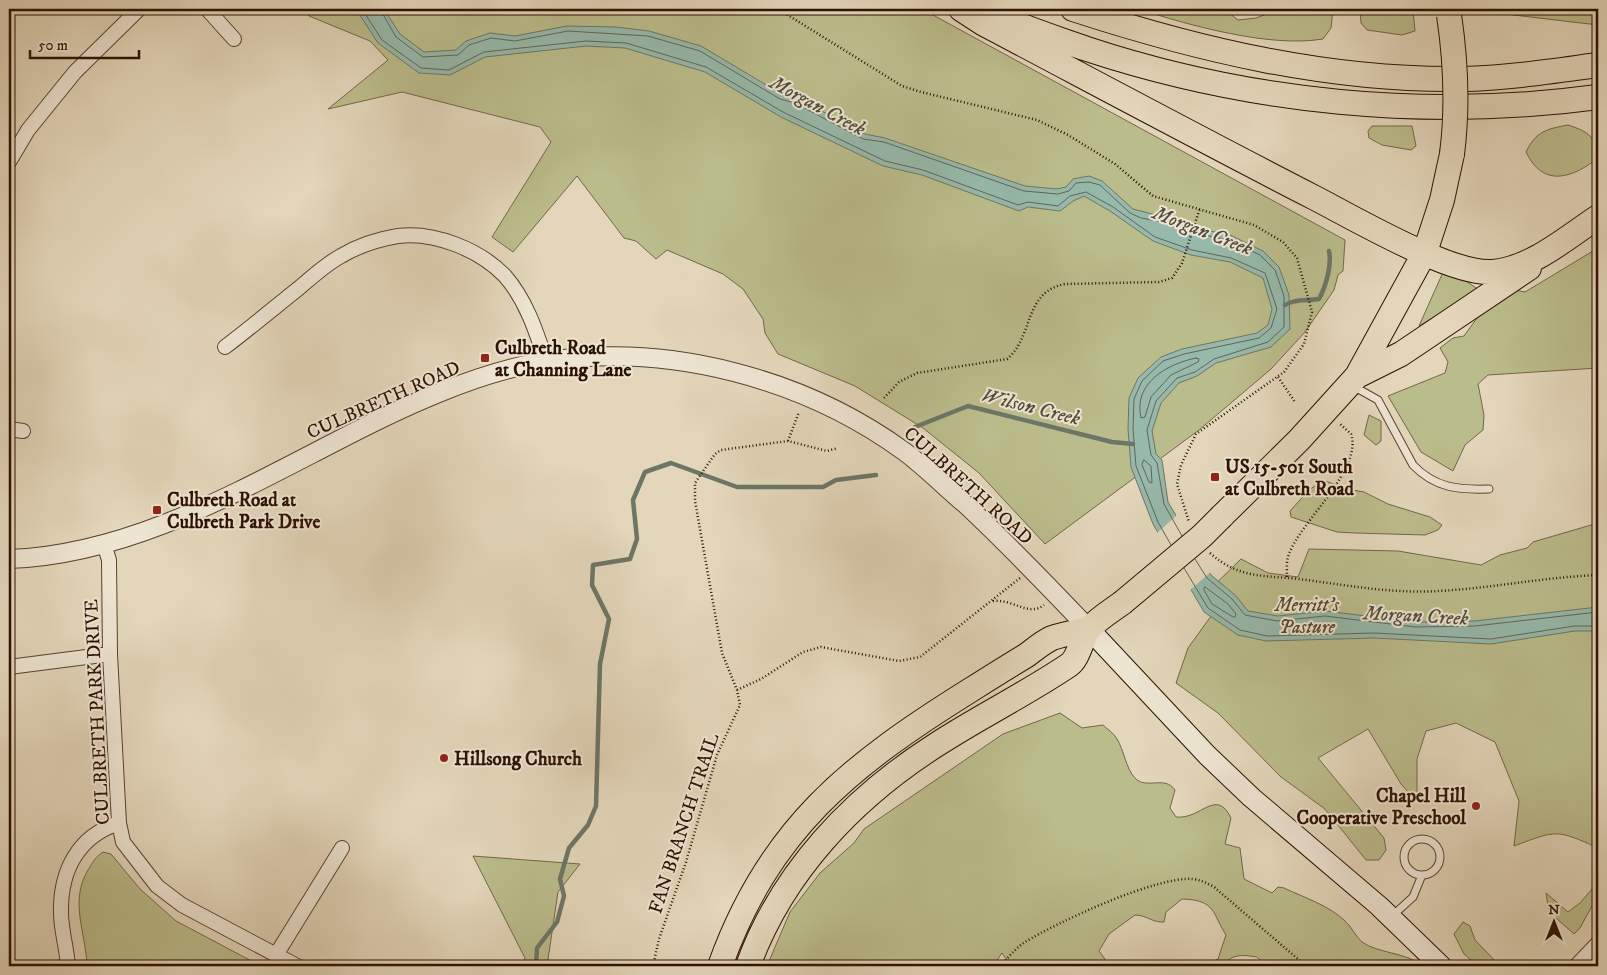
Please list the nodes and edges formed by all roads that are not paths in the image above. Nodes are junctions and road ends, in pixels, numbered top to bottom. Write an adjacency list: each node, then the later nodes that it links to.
1 (139, 9): 10 (street)
2 (207, 9): 7 (street)
3 (961, 9): 12 (highway)
4 (983, 9): 9 (highway)
5 (1072, 9): 8 (highway)
6 (1448, 12): 12 (highway, bridge)
7 (234, 39)
8 (1598, 65)
9 (1598, 97)
10 (9, 162)
11 (1598, 217): 13 (highway)
12 (1425, 252): 13 (highway); 16 (highway)
13 (1545, 253): 16 (highway)
14 (225, 347): 15 (street)
15 (546, 361): 18 (street, CULBRETH ROAD); 20 (street, CULBRETH ROAD)
16 (1354, 380): 17 (lane); 20 (highway, bridge)
17 (1489, 489)
18 (104, 544): 19 (street, CULBRETH ROAD); 21 (street, CULBRETH PARK DRIVE)
19 (9, 559)
20 (1089, 629): 26 (main road); 31 (highway); 32 (highway)
21 (110, 654): 22 (street); 23 (street, CULBRETH PARK DRIVE)
22 (9, 667)
23 (119, 823): 28 (street, CULBRETH PARK DRIVE); 29 (street)
24 (342, 848): 28 (street)
25 (1422, 875): 25 (lane); 26 (lane)
26 (1391, 918): 33 (main road)
27 (1598, 943): 34 (street)
28 (276, 955): 30 (street, CULBRETH PARK DRIVE)
29 (68, 966)
30 (296, 966)
31 (720, 966)
32 (748, 966)
33 (1441, 966)
34 (1576, 966)

